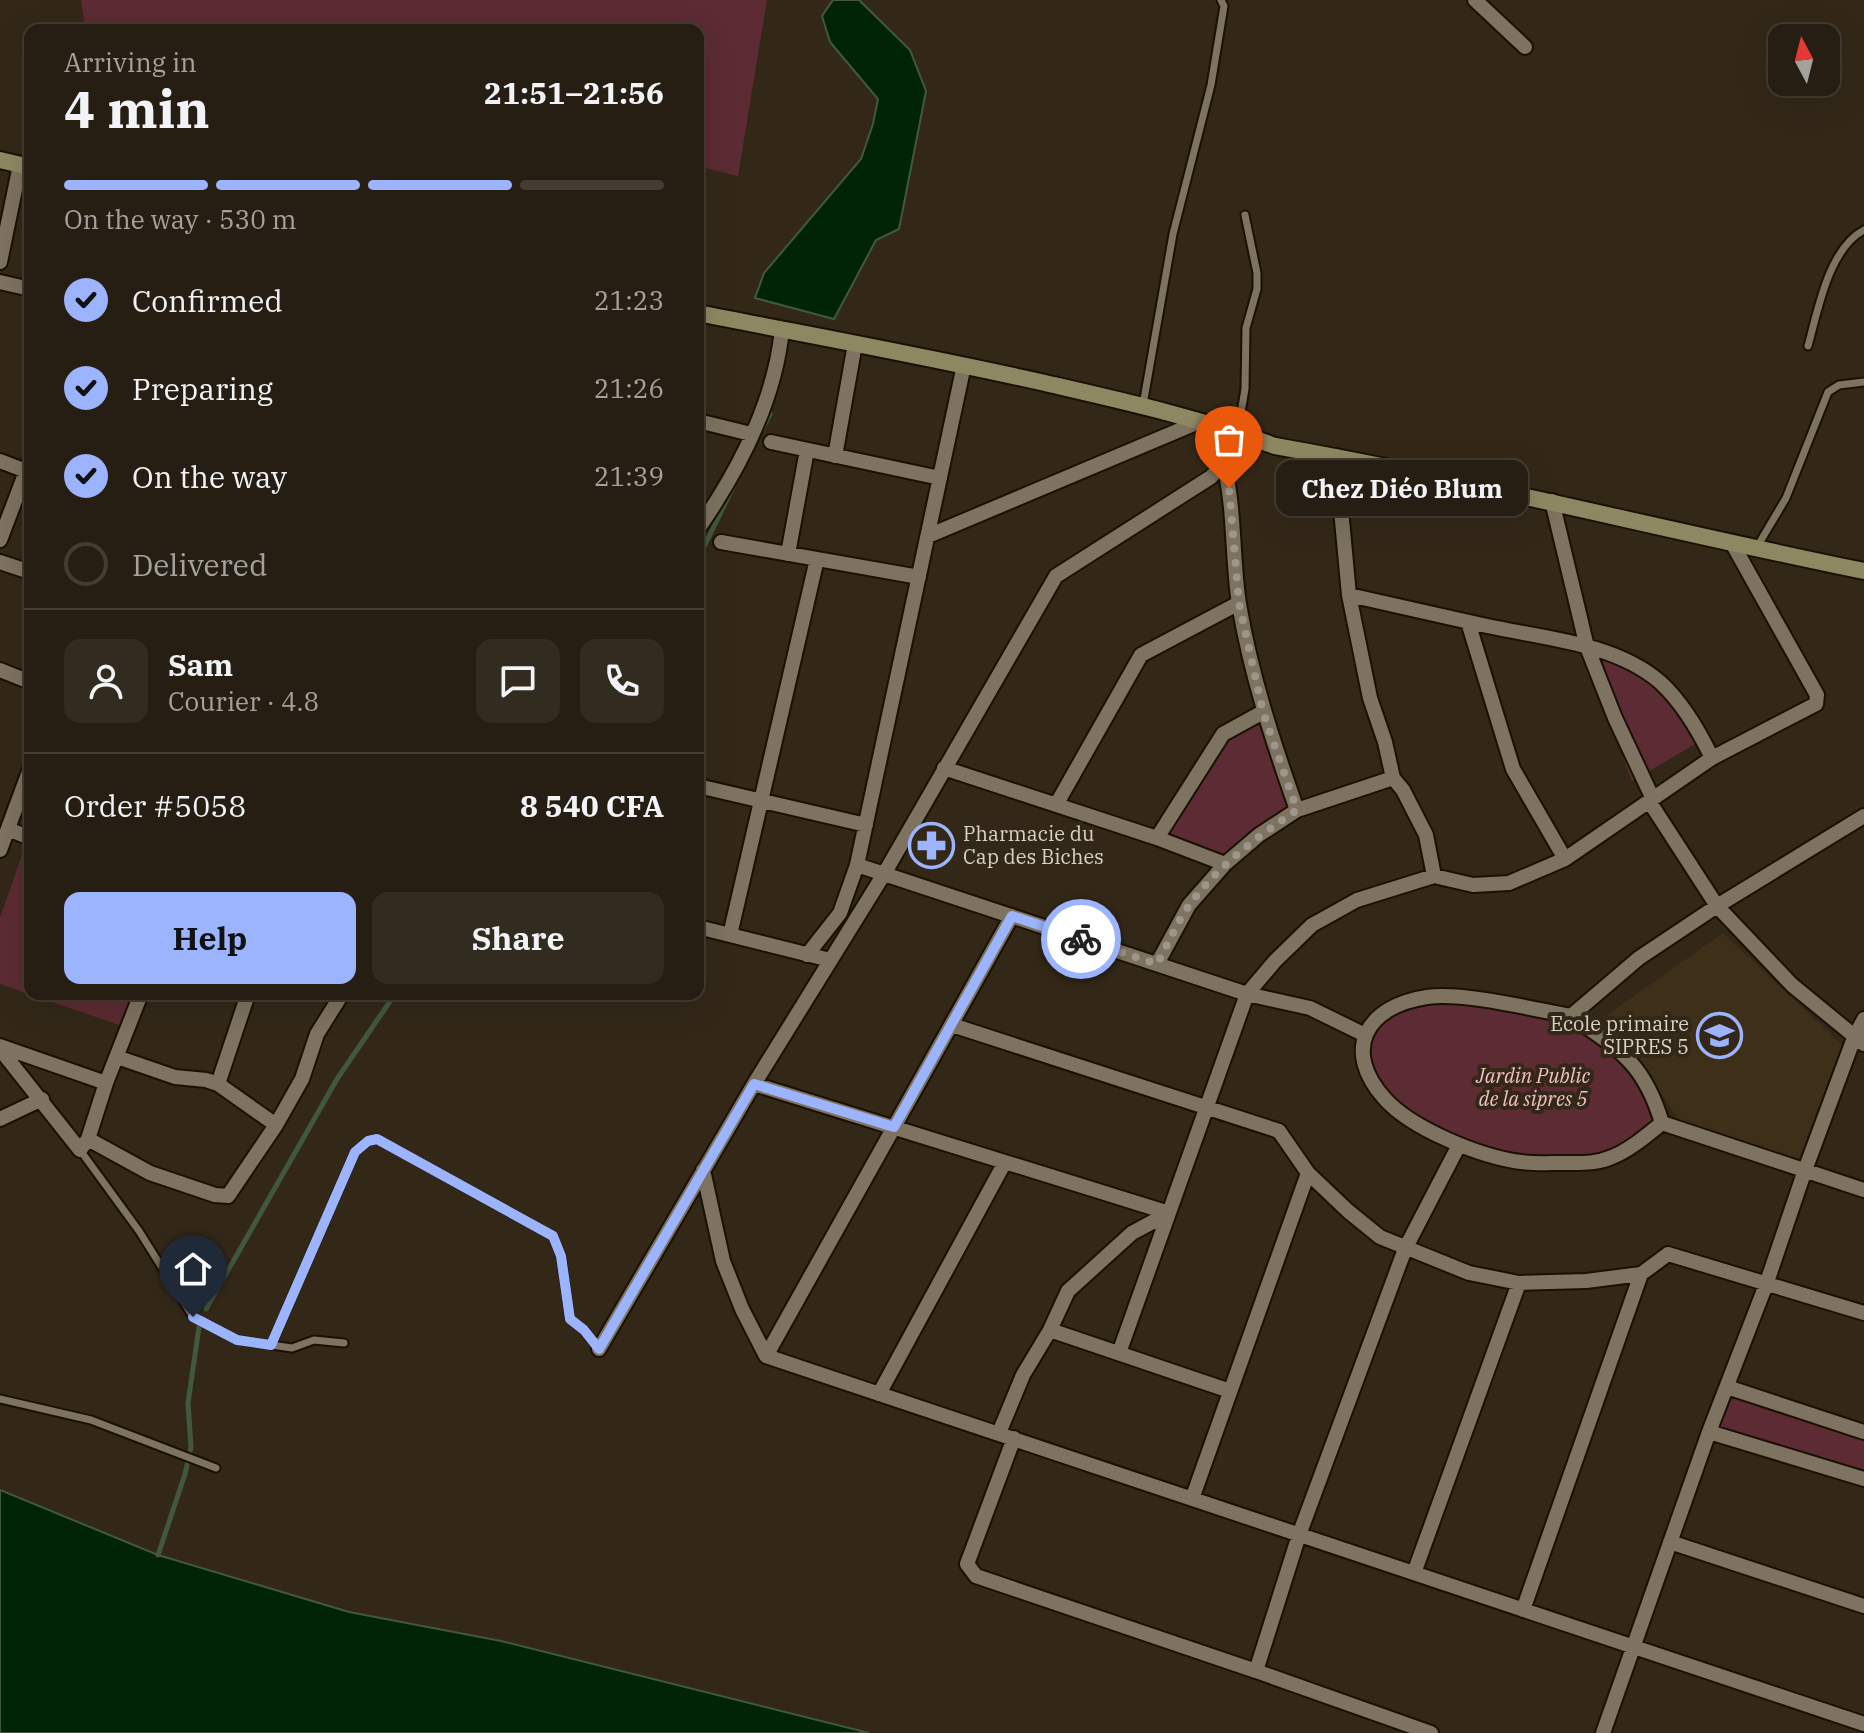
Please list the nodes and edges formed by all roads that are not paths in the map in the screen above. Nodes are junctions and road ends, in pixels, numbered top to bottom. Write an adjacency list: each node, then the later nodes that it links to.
1 (1221, 0): 18 (lane)
2 (1475, 0): 3 (street)
3 (1525, 47)
4 (0, 160): 5 (street)
5 (24, 166)
6 (24, 170): 9 (street)
7 (1245, 215): 22 (lane)
8 (1864, 230): 15 (lane)
9 (0, 262)
10 (0, 282): 11 (street)
11 (24, 288)
12 (704, 314): 13 (street)
13 (782, 329): 14 (street); 21 (street)
14 (855, 344): 16 (street); 25 (street)
15 (1808, 346)
16 (964, 365): 18 (street); 31 (street)
17 (1864, 382): 38 (lane)
18 (1143, 405): 19 (street)
19 (1201, 421): 22 (street); 34 (street)
20 (704, 422): 21 (street)
21 (751, 434): 33 (street)
22 (1243, 434): 26 (street); 28 (street)
23 (771, 442): 24 (street)
24 (807, 450): 25 (street); 39 (street)
25 (835, 456): 31 (street)
26 (1336, 456): 32 (street); 45 (street)
27 (0, 461): 29 (street)
28 (1224, 464): 46 (street); 53 (street)
29 (24, 465)
30 (24, 477): 35 (street)
31 (940, 478): 34 (street)
32 (1552, 501): 37 (street); 48 (street)
33 (704, 520)
34 (928, 536): 44 (street)
35 (0, 540)
36 (721, 542): 39 (street)
37 (1732, 543): 38 (street); 52 (street)
38 (1756, 549): 43 (street)
39 (788, 554): 40 (street)
40 (817, 559): 44 (street); 58 (street)
41 (0, 562): 42 (street)
42 (24, 570)
43 (1864, 571)
44 (919, 577): 62 (street)
45 (1349, 595): 47 (street); 54 (street)
46 (1239, 603): 51 (street); 59 (street)
47 (1468, 622): 48 (street); 67 (street)
48 (1587, 647): 52 (street); 57 (street)
49 (0, 670): 50 (street)
50 (24, 680)
51 (1263, 712): 60 (street); 65 (street)
52 (1712, 758): 57 (street)
53 (944, 768): 59 (street); 70 (street)
54 (1393, 778): 60 (street); 71 (street)
55 (24, 785): 63 (street)
56 (704, 787): 58 (street)
57 (1651, 800): 67 (street); 72 (street)
58 (761, 801): 62 (street); 75 (street)
59 (1056, 805): 65 (street)
60 (1297, 810): 68 (street)
61 (1864, 816): 72 (street)
62 (866, 825): 69 (street)
63 (8, 829): 64 (street); 66 (street)
64 (24, 836)
65 (1157, 838): 68 (street)
66 (0, 850)
67 (1565, 859): 71 (street)
68 (1225, 864): 78 (street)
69 (857, 865): 70 (street); 76 (street)
70 (884, 874): 73 (street); 77 (street)
71 (1434, 876): 79 (street)
72 (1717, 906): 83 (street); 87 (street)
73 (1012, 916): 78 (street); 85 (street)
74 (704, 928): 75 (street)
75 (730, 935): 76 (street)
76 (807, 955): 77 (street)
77 (830, 960): 92 (street)
78 (1157, 964): 79 (street)
79 (1247, 994): 86 (street); 94 (street)
80 (139, 1000): 89 (street)
81 (246, 1000): 91 (street)
82 (338, 1000): 97 (street)
83 (1571, 1016): 86 (street); 96 (street)
84 (1864, 1019): 87 (street)
85 (952, 1025): 94 (street); 98 (street)
86 (1363, 1034): 100 (street)
87 (1859, 1041): 103 (street)
88 (0, 1047): 90 (street); 93 (street)
89 (117, 1057): 90 (street); 91 (street)
90 (106, 1083): 99 (street)
91 (218, 1084): 97 (street)
92 (754, 1084): 98 (street); 102 (street)
93 (42, 1099): 95 (street); 99 (street)
94 (1207, 1107): 104 (street); 106 (street)
95 (0, 1119)
96 (1662, 1123): 100 (street); 103 (street)
97 (276, 1125): 99 (street)
98 (894, 1127): 101 (street); 117 (street)
99 (84, 1145): 114 (lane)
100 (1459, 1145): 107 (street)
101 (1005, 1162): 106 (street); 120 (street)
102 (703, 1170): 115 (street); 117 (street)
103 (1805, 1170): 105 (street); 109 (street)
104 (1308, 1173): 107 (street); 119 (street)
105 (1864, 1190)
106 (1169, 1213): 112 (street); 116 (street)
107 (1405, 1249): 110 (street); 129 (street)
108 (1641, 1274): 109 (street); 110 (street); 133 (street)
109 (1767, 1282): 111 (street); 118 (street)
110 (1519, 1283): 131 (street)
111 (1864, 1313)
112 (1050, 1330): 116 (street); 124 (street)
113 (344, 1343): 114 (lane)
114 (271, 1345): 115 (lane)
115 (599, 1349)
116 (1119, 1353): 119 (street)
117 (766, 1356): 120 (street)
118 (1727, 1387): 122 (street); 123 (street)
119 (1230, 1391): 128 (street)
120 (879, 1394): 124 (street)
121 (0, 1399): 126 (lane)
122 (1709, 1432): 127 (street); 130 (street)
123 (1864, 1432)
124 (999, 1433): 125 (street)
125 (1014, 1438): 128 (street); 135 (street)
126 (216, 1468)
127 (1864, 1479)
128 (1192, 1499): 129 (street)
129 (1299, 1535): 131 (street); 135 (street)
130 (1670, 1542): 132 (street); 134 (street)
131 (1414, 1573): 133 (street)
132 (1864, 1606)
133 (1523, 1610): 134 (street)
134 (1634, 1647): 136 (street); 138 (street)
135 (1256, 1671): 137 (street)
136 (1864, 1724)
137 (1431, 1733)
138 (1603, 1733)

